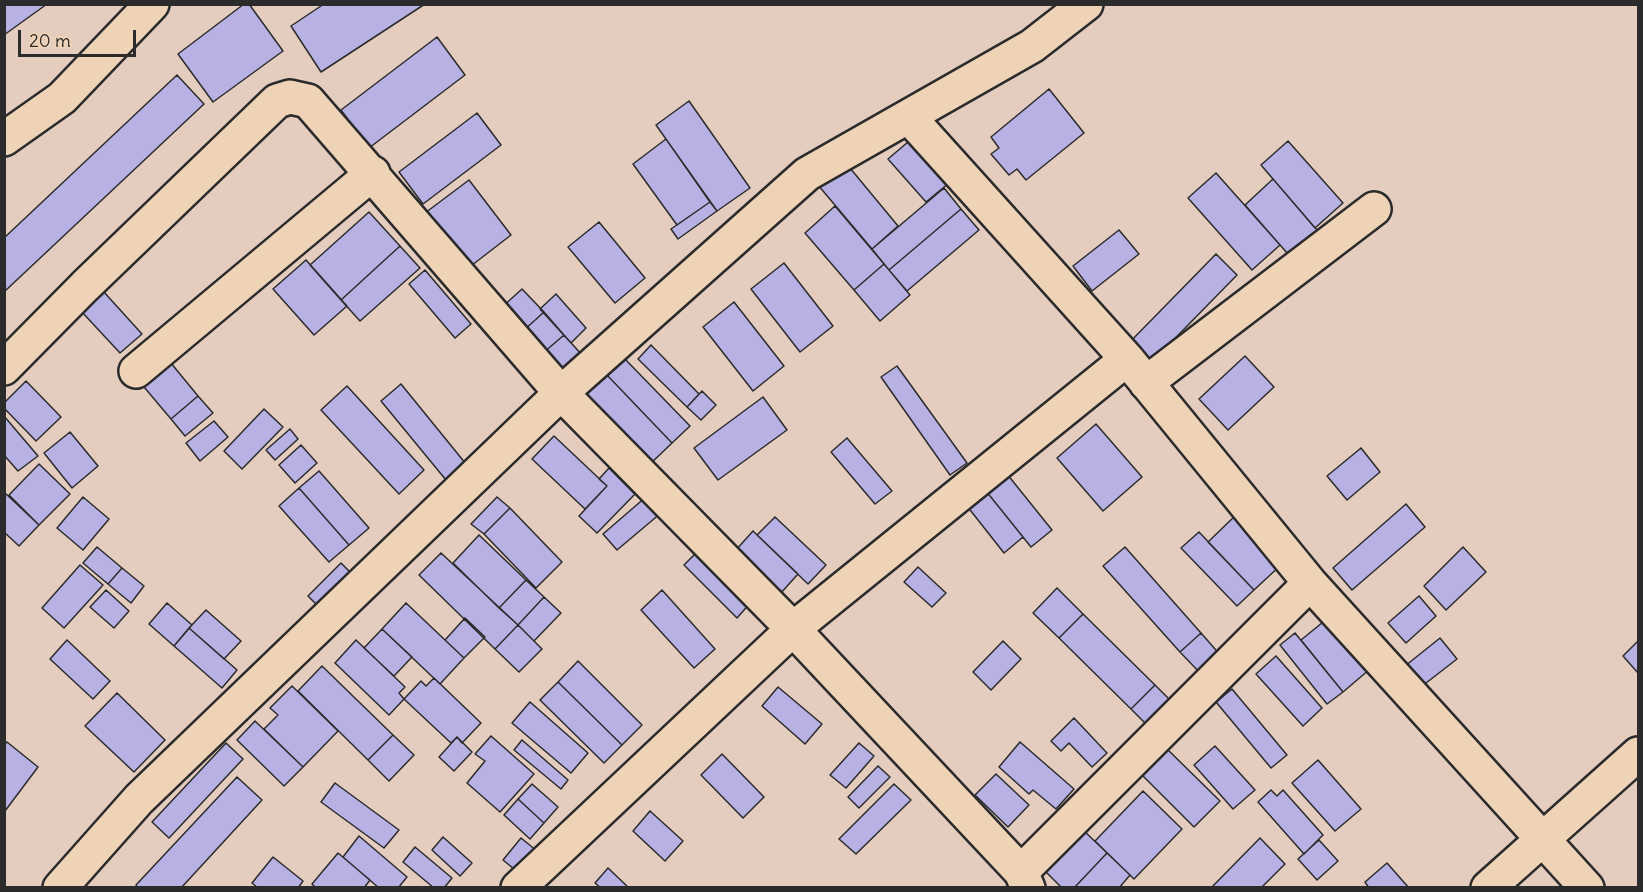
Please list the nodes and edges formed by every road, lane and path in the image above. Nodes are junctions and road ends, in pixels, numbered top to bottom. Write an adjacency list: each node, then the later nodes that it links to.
1 (152, 4): 4 (street)
2 (1086, 4): 3 (street)
3 (909, 117): 9 (street); 10 (street)
4 (4, 139)
5 (373, 173): 7 (street); 8 (street); 10 (street)
6 (1374, 209): 9 (street)
7 (4, 368)
8 (136, 371)
9 (1136, 371): 11 (street); 12 (street)
10 (561, 393): 12 (street); 16 (street)
11 (1310, 583): 14 (street); 15 (street)
12 (793, 629): 15 (street); 17 (street)
13 (1638, 754): 14 (street)
14 (1544, 839): 18 (street); 19 (street)
15 (1024, 880)
16 (60, 888)
17 (518, 888)
18 (1488, 888)
19 (1587, 888)

